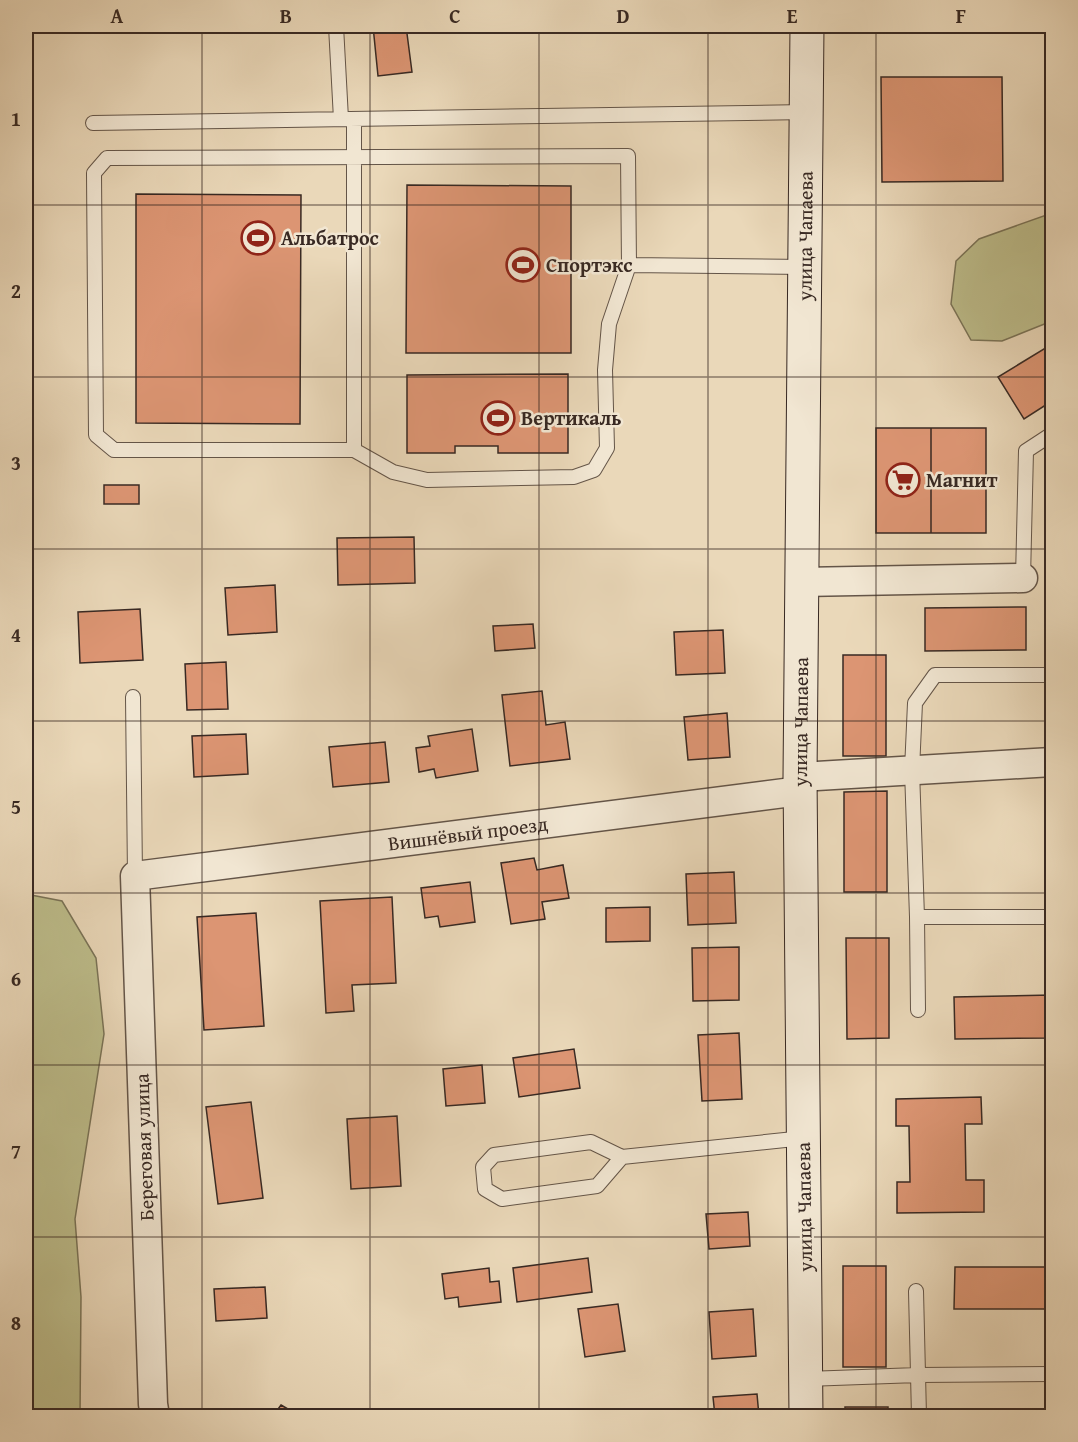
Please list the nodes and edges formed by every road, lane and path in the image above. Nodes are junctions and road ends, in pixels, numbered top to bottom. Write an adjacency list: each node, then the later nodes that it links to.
1 (336, 26): 4 (lane)
2 (807, 26): 3 (street, улица Чапаева)
3 (807, 112): 4 (lane); 8 (street, улица Чапаева)
4 (348, 119): 5 (lane); 6 (lane)
5 (93, 123)
6 (354, 158): 7 (lane); 10 (lane); 10 (lane)
7 (629, 266): 8 (lane); 10 (lane)
8 (805, 267): 12 (street, улица Чапаева)
9 (1053, 435): 11 (lane)
10 (354, 450)
11 (1023, 578): 12 (street)
12 (801, 582): 17 (street, улица Чапаева)
13 (1053, 675): 16 (lane)
14 (133, 697): 18 (lane)
15 (1053, 762): 16 (street, Вишнёвый проезд)
16 (912, 770): 17 (street, Вишнёвый проезд); 19 (lane)
17 (800, 784): 18 (street, Вишнёвый проезд); 22 (street, улица Чапаева)
18 (135, 876): 28 (street, Береговая улица)
19 (917, 916): 20 (lane); 21 (lane)
20 (1053, 917)
21 (918, 1010)
22 (804, 1138): 23 (lane); 27 (street, улица Чапаева)
23 (622, 1157): 23 (lane)
24 (916, 1291): 26 (lane)
25 (1053, 1374): 26 (lane)
26 (918, 1376): 27 (lane); 30 (lane)
27 (806, 1379): 29 (street, улица Чапаева)
28 (155, 1416)
29 (806, 1416)
30 (919, 1416)

